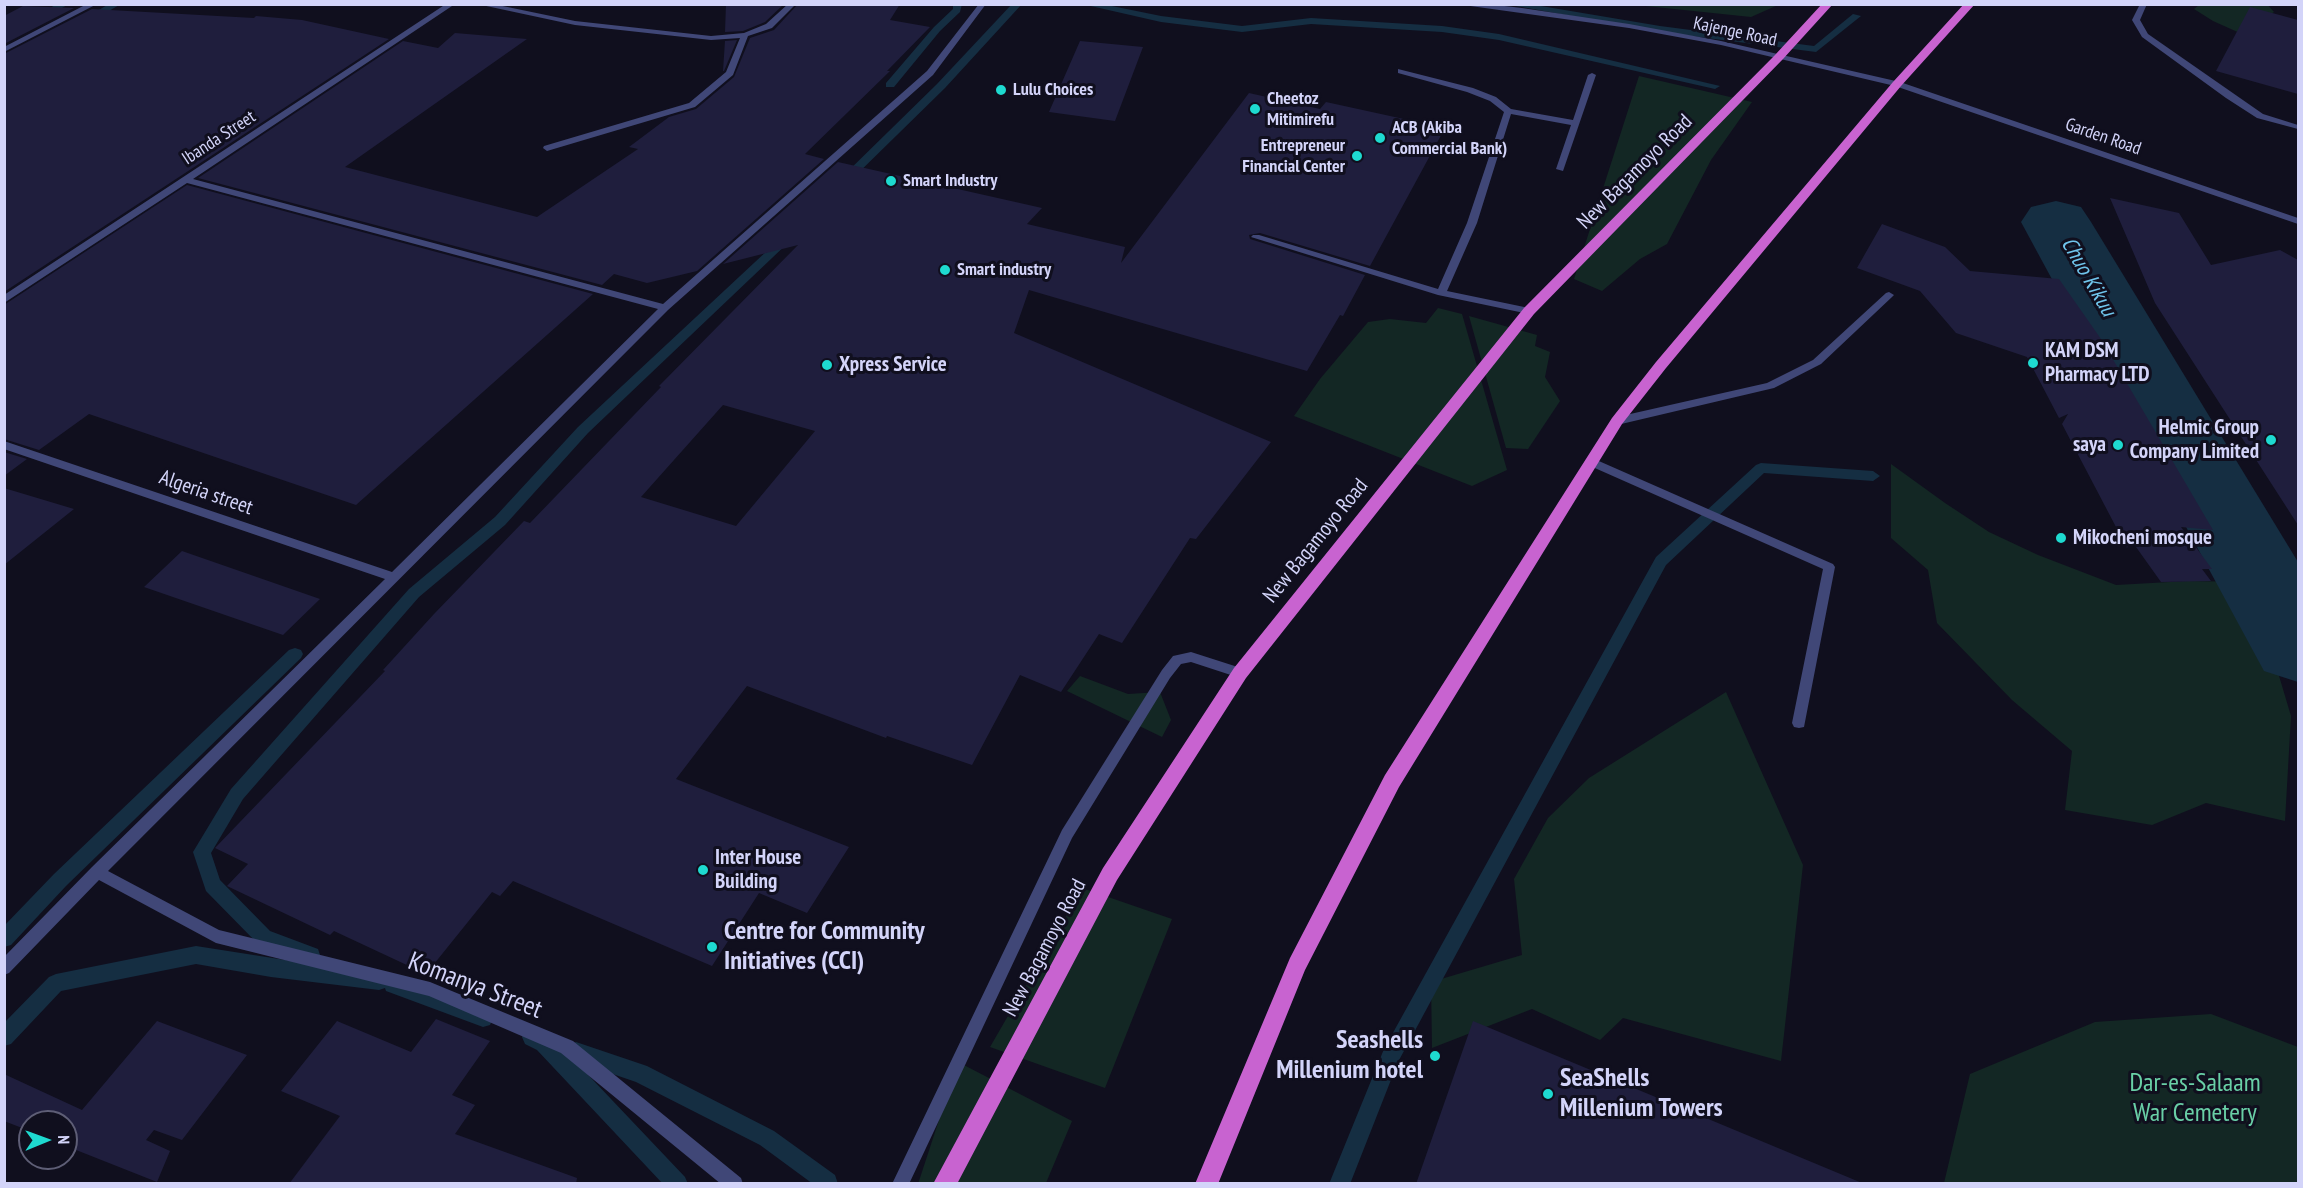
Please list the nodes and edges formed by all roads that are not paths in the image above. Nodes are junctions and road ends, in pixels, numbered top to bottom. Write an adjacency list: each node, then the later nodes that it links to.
1 (94, 4): 11 (street)
2 (452, 4): 21 (street, Ibanda Street)
3 (480, 4): 10 (street)
4 (793, 4): 10 (street)
5 (983, 4): 27 (street)
6 (1459, 4): 12 (street, Kajenge Road)
7 (1828, 4): 12 (highway, New Bagamoyo Road)
8 (1970, 4): 15 (highway)
9 (2144, 4): 18 (street)
10 (745, 35): 19 (street)
11 (4, 50)
12 (1779, 57): 15 (street, Kajenge Road); 28 (highway, New Bagamoyo Road)
13 (1401, 71): 16 (street)
14 (1592, 75): 17 (street)
15 (1897, 84): 22 (street, Garden Road); 29 (highway)
16 (1508, 111): 17 (street); 24 (street)
17 (1576, 123): 20 (street)
18 (2298, 127)
19 (548, 148)
20 (1560, 169)
21 (186, 180): 26 (street, Ibanda Street); 27 (street)
22 (2298, 221)
23 (1256, 237): 24 (street)
24 (1441, 293): 28 (street)
25 (1889, 295): 29 (street)
26 (4, 300)
27 (665, 308): 32 (street)
28 (1529, 311): 33 (highway, New Bagamoyo Road)
29 (1617, 421): 31 (highway)
30 (4, 445): 32 (street, Algeria street)
31 (1592, 462): 34 (street); 40 (highway)
32 (394, 577): 35 (street)
33 (1240, 673): 38 (street); 39 (highway, New Bagamoyo Road)
34 (1799, 723)
35 (97, 872): 36 (street); 37 (street, Komanya Street)
36 (4, 968)
37 (735, 1184)
38 (900, 1184)
39 (944, 1184)
40 (1206, 1184)

